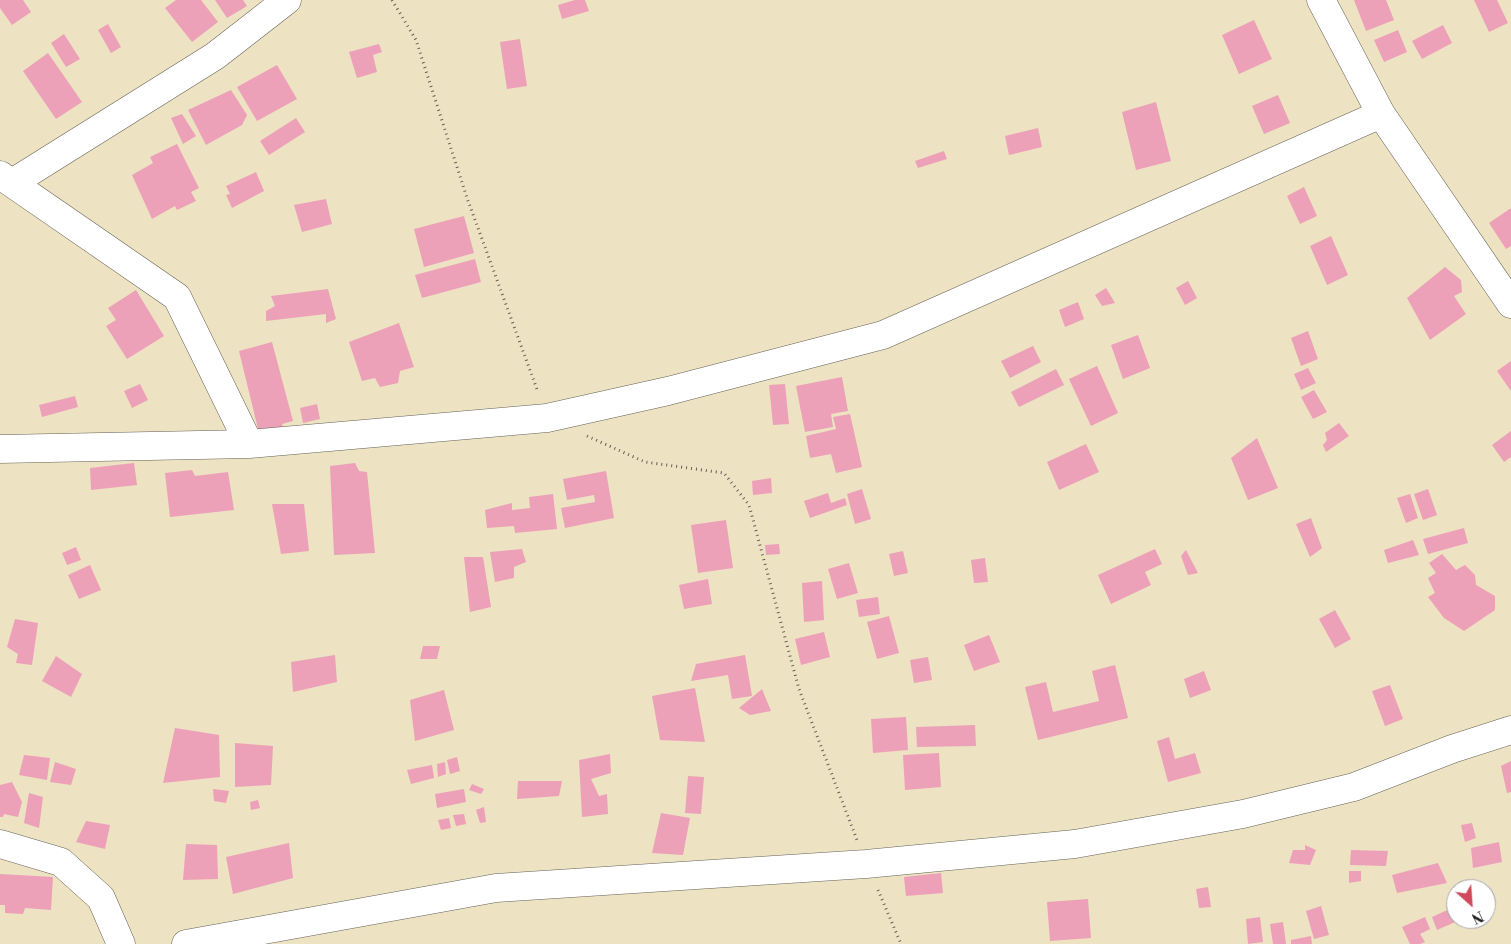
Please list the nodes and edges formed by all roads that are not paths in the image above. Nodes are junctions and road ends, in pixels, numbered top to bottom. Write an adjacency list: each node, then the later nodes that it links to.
1 (287, 0): 4 (street)
2 (1321, 0): 3 (street)
3 (1382, 114): 5 (street); 6 (street)
4 (6, 179): 6 (street)
5 (1511, 304)
6 (249, 444): 7 (street)
7 (0, 449)
8 (1511, 730): 11 (street)
9 (0, 844): 10 (street)
10 (121, 944)
11 (186, 944)

